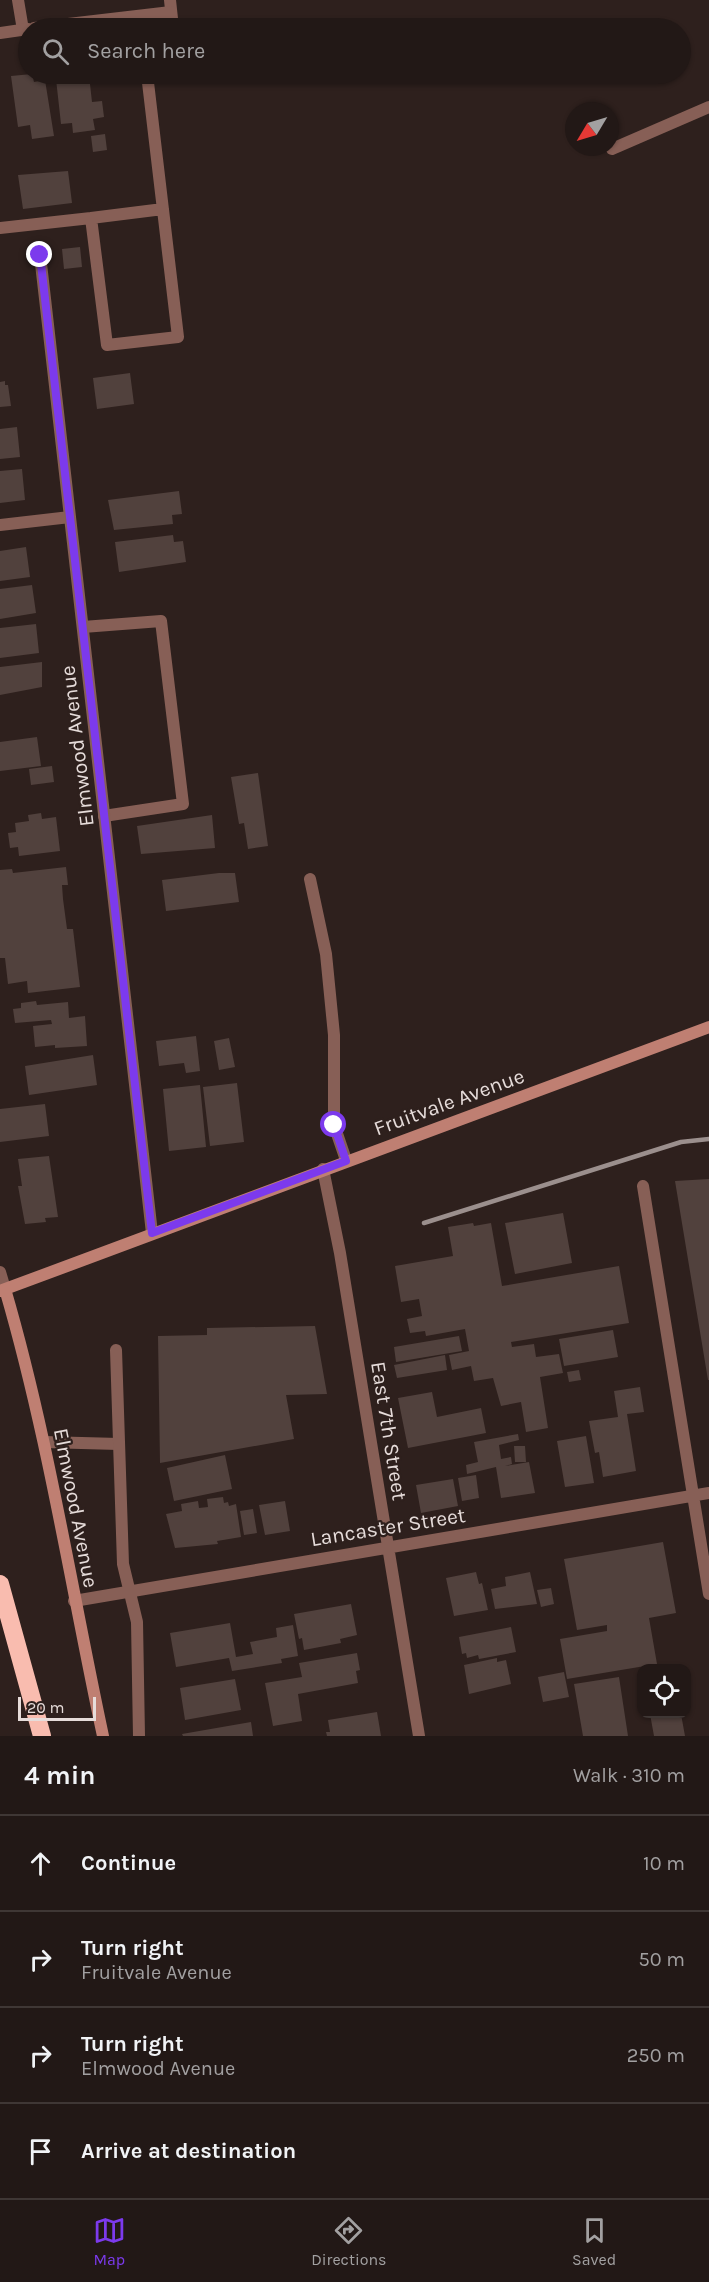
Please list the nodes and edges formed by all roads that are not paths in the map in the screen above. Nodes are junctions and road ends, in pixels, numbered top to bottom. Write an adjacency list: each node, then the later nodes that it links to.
1 (18, 0): 3 (street)
2 (170, 6): 4 (street)
3 (24, 18)
4 (96, 18)
5 (18, 30): 6 (street)
6 (0, 33)
7 (148, 84): 10 (street)
8 (709, 107): 9 (street)
9 (619, 146)
10 (163, 209): 11 (street); 11 (street)
11 (91, 218): 12 (street)
12 (0, 228)
13 (40, 255): 14 (street, Elmwood Avenue)
14 (70, 517): 15 (street); 16 (street, Elmwood Avenue)
15 (0, 525)
16 (83, 627): 17 (street, Elmwood Avenue); 17 (street)
17 (104, 816): 23 (street, Elmwood Avenue)
18 (310, 879): 20 (street)
19 (709, 1027): 20 (main road, Fruitvale Avenue)
20 (346, 1161): 21 (main road, Fruitvale Avenue)
21 (323, 1169): 23 (main road, Fruitvale Avenue); 31 (street, East 7th Street)
22 (643, 1186): 30 (street)
23 (152, 1233): 25 (main road, Fruitvale Avenue)
24 (0, 1272): 25 (street)
25 (3, 1290): 27 (main road, Elmwood Avenue)
26 (117, 1350): 28 (street, Elmwood Avenue)
27 (44, 1442): 28 (street); 35 (main road, Elmwood Avenue)
28 (119, 1444): 33 (street, Elmwood Avenue)
29 (709, 1493): 30 (street, Lancaster Street)
30 (693, 1496): 31 (street, Lancaster Street); 34 (street)
31 (388, 1547): 33 (street, Lancaster Street); 39 (street, East 7th Street)
32 (0, 1584): 36 (highway)
33 (130, 1590): 35 (street, Lancaster Street); 38 (street, Elmwood Avenue)
34 (709, 1594)
35 (74, 1601): 37 (main road, Elmwood Avenue)
36 (42, 1736)
37 (103, 1736)
38 (139, 1736)
39 (419, 1736)

